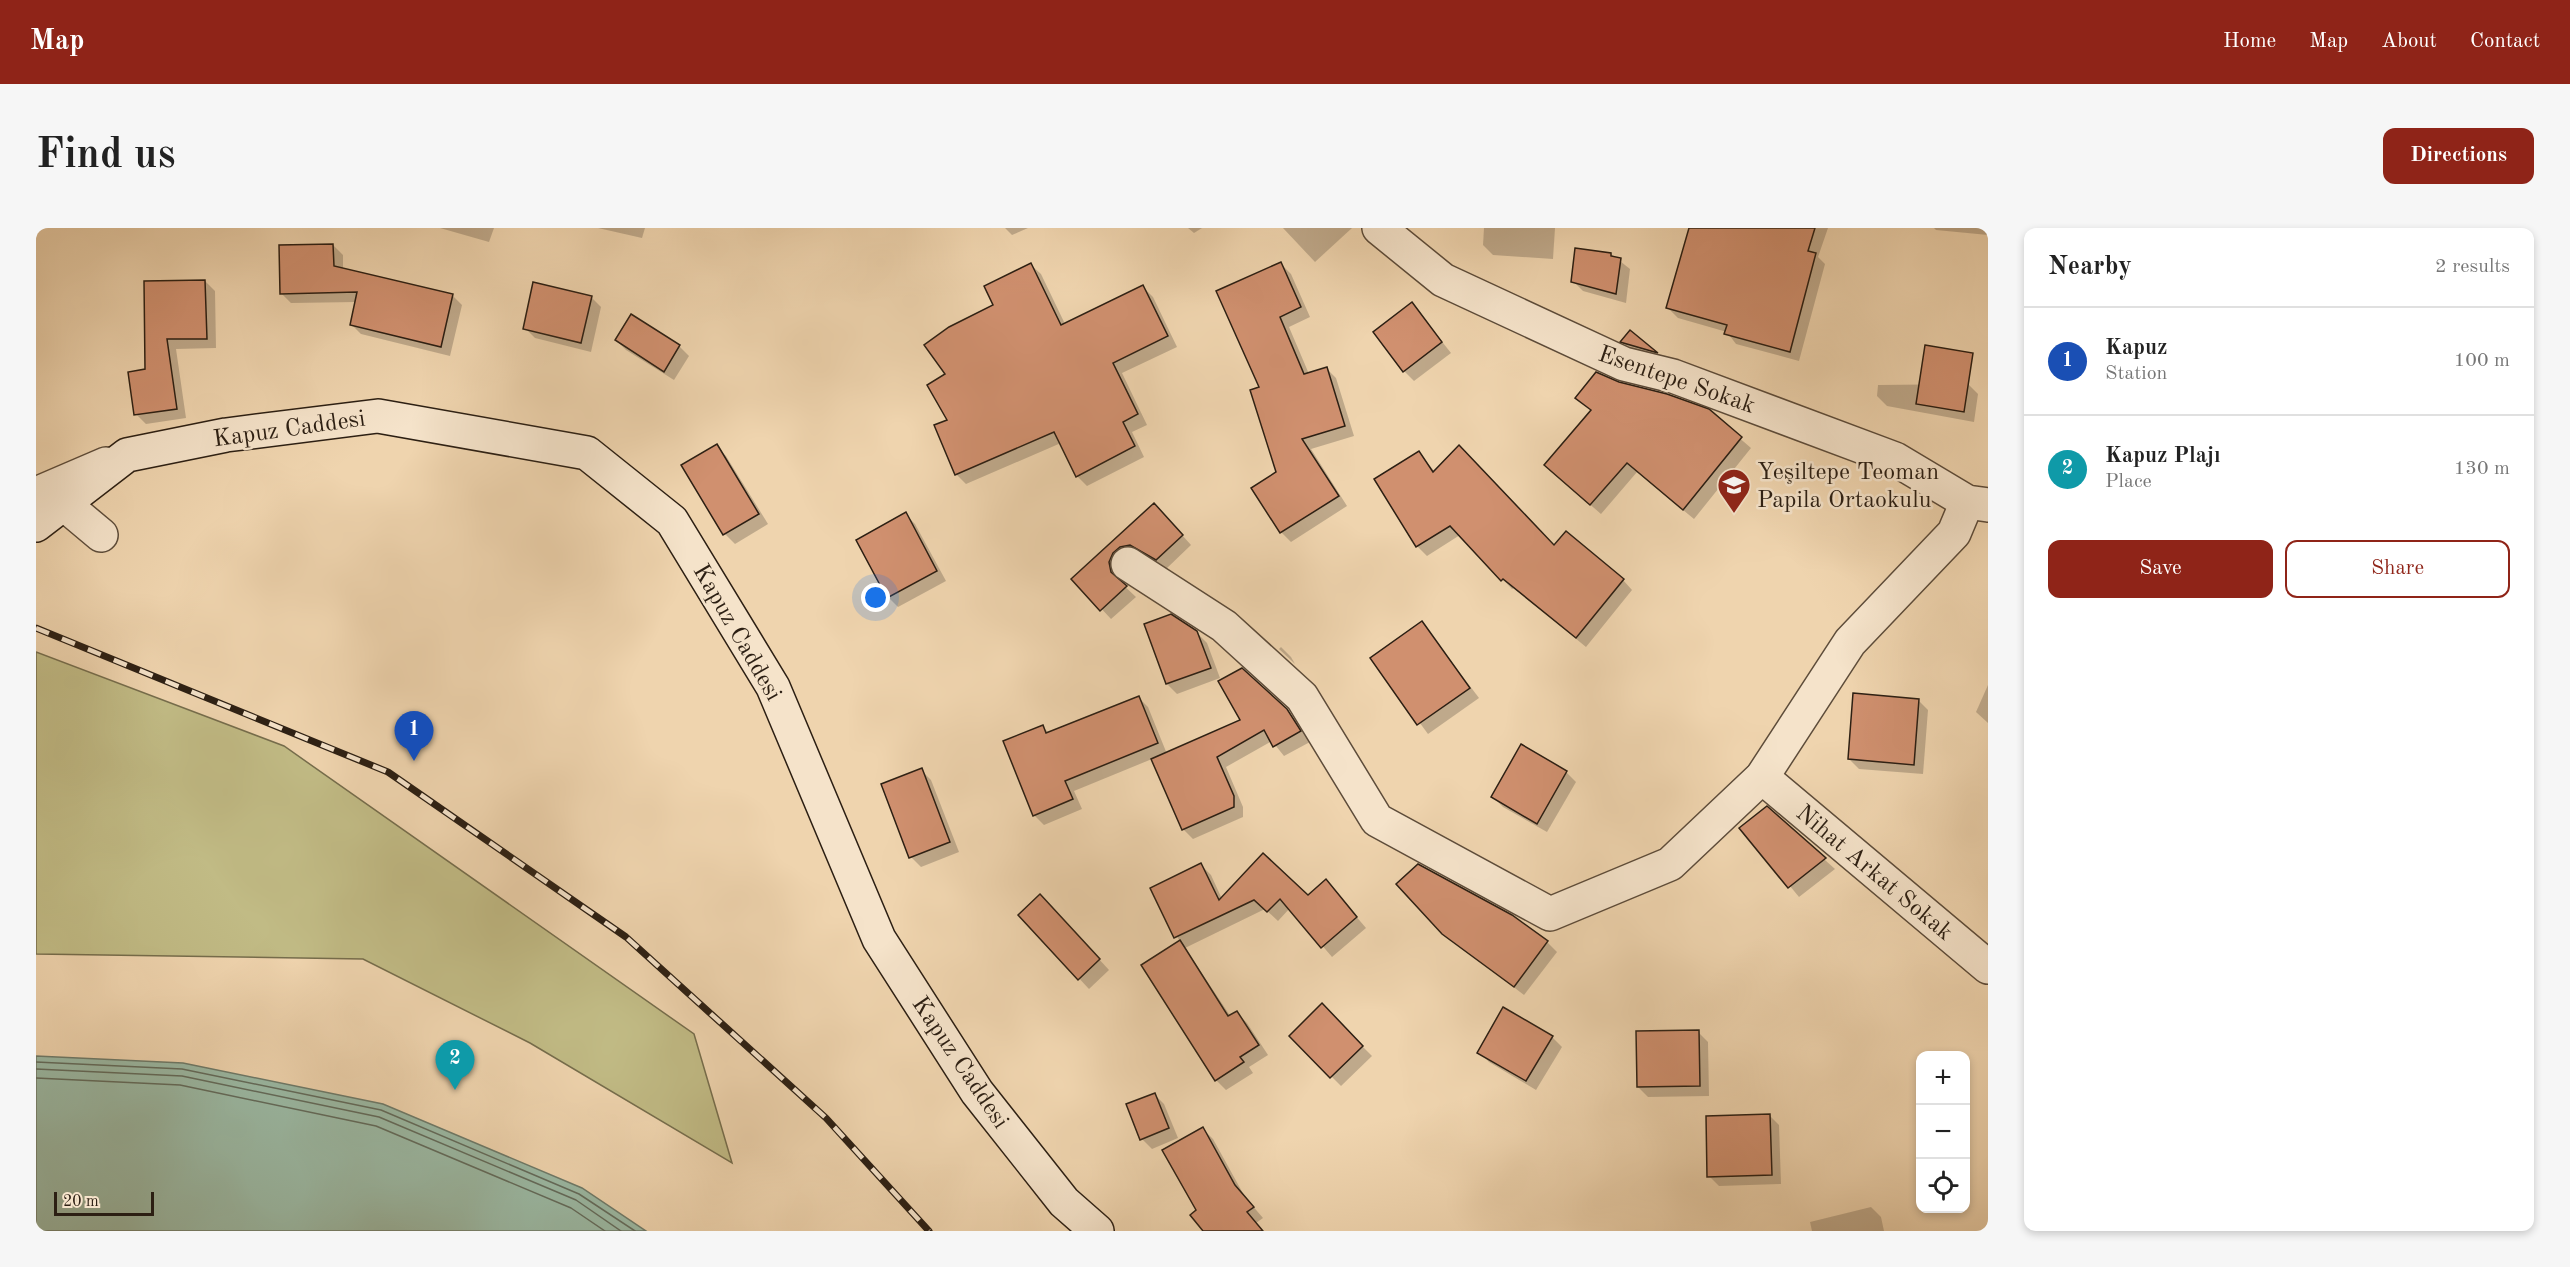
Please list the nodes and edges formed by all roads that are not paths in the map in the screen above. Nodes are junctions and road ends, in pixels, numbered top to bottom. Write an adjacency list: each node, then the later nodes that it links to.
1 (1379, 228): 3 (street, Esentepe Sokak)
2 (50, 499): 4 (street); 5 (street); 9 (street, Kapuz Caddesi)
3 (1977, 504): 7 (street)
4 (36, 525)
5 (101, 535)
6 (1128, 564): 7 (street)
7 (1762, 777): 8 (street, Nihat Arkat Sokak)
8 (1988, 968)
9 (1097, 1231)

